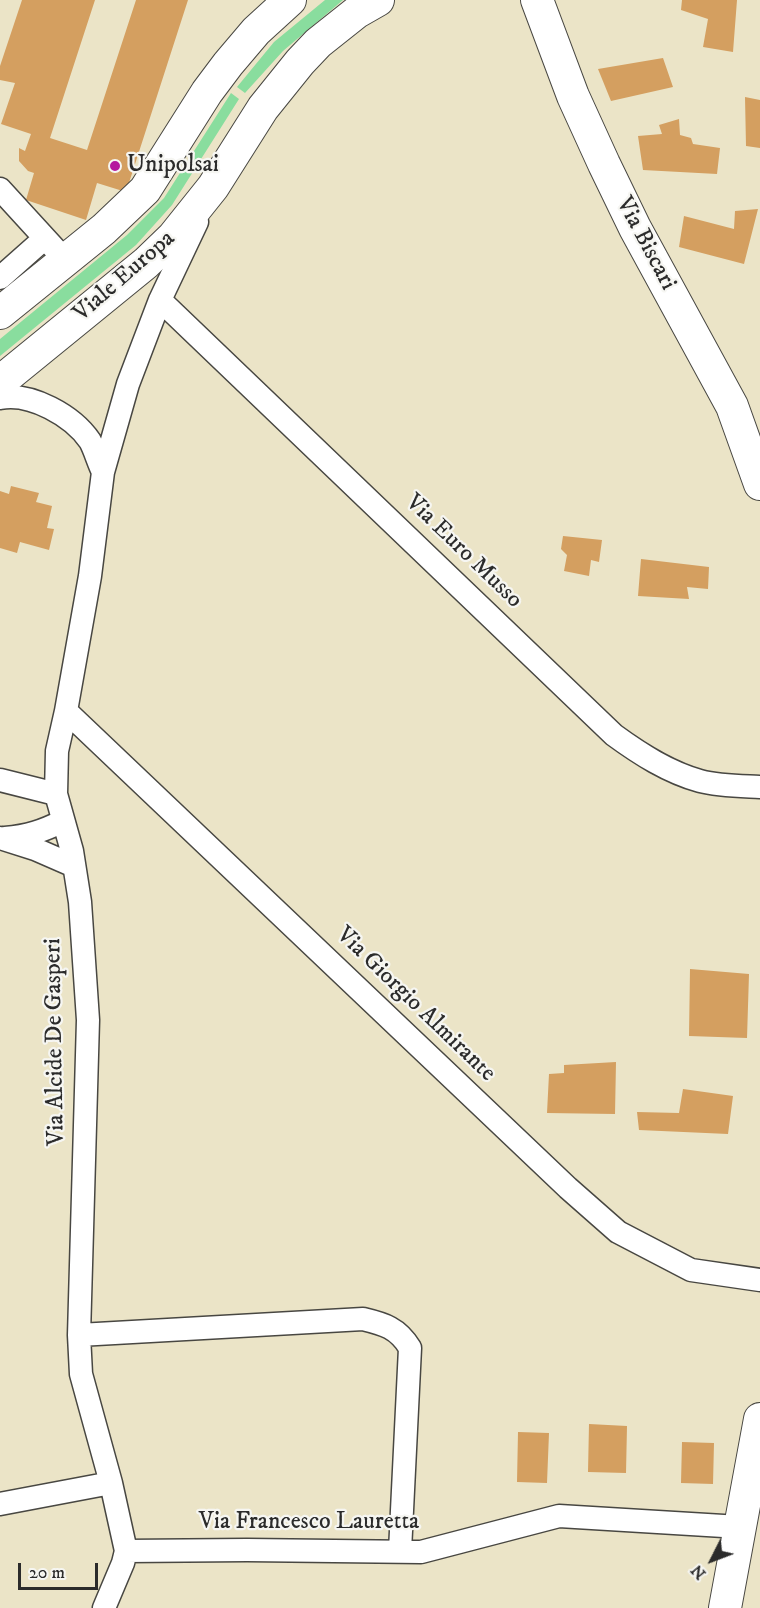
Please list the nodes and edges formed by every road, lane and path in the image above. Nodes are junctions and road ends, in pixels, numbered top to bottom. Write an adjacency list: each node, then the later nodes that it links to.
1 (290, 0): 6 (street, Viale Europa)
2 (378, 0): 4 (street, Viale Europa)
3 (537, 0): 13 (street, Via Biscari)
4 (213, 188): 8 (street, Via Alcide De Gasperi); 10 (street, Viale Europa)
5 (0, 189): 6 (street)
6 (55, 249): 7 (street); 9 (street, Viale Europa)
7 (0, 278)
8 (160, 300): 12 (street, Via Alcide De Gasperi); 16 (street, Via Euro Musso)
9 (0, 313)
10 (0, 382)
11 (0, 398): 12 (street)
12 (102, 472): 14 (street, Via Alcide De Gasperi)
13 (760, 484)
14 (66, 711): 17 (street, Via Alcide De Gasperi); 21 (street, Via Giorgio Almirante)
15 (0, 780): 17 (street)
16 (760, 787)
17 (56, 794): 18 (street, Via Alcide De Gasperi)
18 (63, 821): 19 (street); 20 (street, Via Alcide De Gasperi)
19 (0, 838): 20 (street)
20 (74, 866): 22 (street, Via Alcide De Gasperi)
21 (760, 1280)
22 (79, 1335): 24 (street, Via Alcide De Gasperi); 28 (street)
23 (760, 1419): 26 (street)
24 (111, 1483): 25 (street); 27 (street, Via Alcide De Gasperi)
25 (0, 1504)
26 (740, 1527): 28 (street, Via Francesco Lauretta); 30 (street)
27 (126, 1551): 28 (street, Via Francesco Lauretta); 29 (street)
28 (400, 1551)
29 (104, 1608)
30 (725, 1608)

